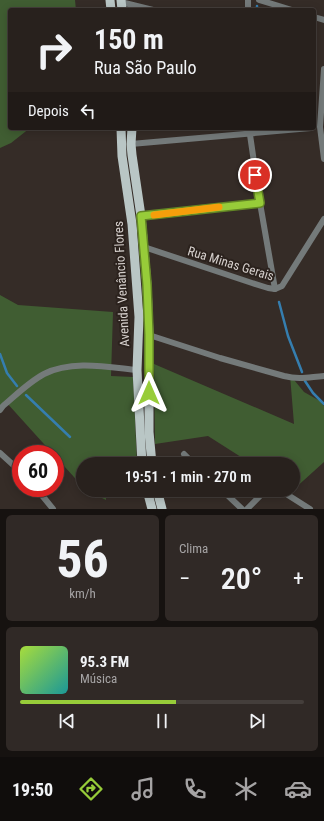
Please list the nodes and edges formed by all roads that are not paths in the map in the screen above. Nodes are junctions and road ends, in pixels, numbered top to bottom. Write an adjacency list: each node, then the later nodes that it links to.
1 (259, 0): 4 (street)
2 (121, 4): 3 (street)
3 (143, 8)
4 (285, 8)
5 (324, 69): 6 (street)
6 (317, 127): 11 (street)
7 (121, 130): 20 (main road, Avenida Venâncio Flores)
8 (132, 130): 12 (main road, Avenida Venâncio Flores)
9 (270, 130): 10 (street)
10 (249, 131): 12 (street); 14 (street)
11 (323, 140): 13 (street)
12 (131, 144): 15 (main road, Avenida Venâncio Flores)
13 (324, 159)
14 (260, 203): 15 (street); 18 (street)
15 (141, 216): 17 (main road, Avenida Venâncio Flores)
16 (324, 219): 18 (street, Rua Minas Gerais)
17 (144, 246): 18 (street, Rua Minas Gerais); 19 (main road, Avenida Venâncio Flores)
18 (275, 289)
19 (149, 335): 21 (street); 26 (main road, Avenida Venâncio Flores)
20 (138, 370): 22 (street); 25 (main road, Avenida Venâncio Flores)
21 (324, 376)
22 (0, 410)
23 (0, 453): 28 (street)
24 (184, 454): 27 (street)
25 (142, 457)
26 (151, 457)
27 (187, 457)
28 (12, 464)
29 (43, 497): 35 (street)
30 (149, 497): 36 (main road)
31 (159, 497): 37 (main road)
32 (229, 497): 38 (street)
33 (259, 497): 39 (street)
34 (291, 497): 40 (street)
35 (53, 509)
36 (152, 509)
37 (162, 509)
38 (242, 509)
39 (247, 509)
40 (310, 509)

